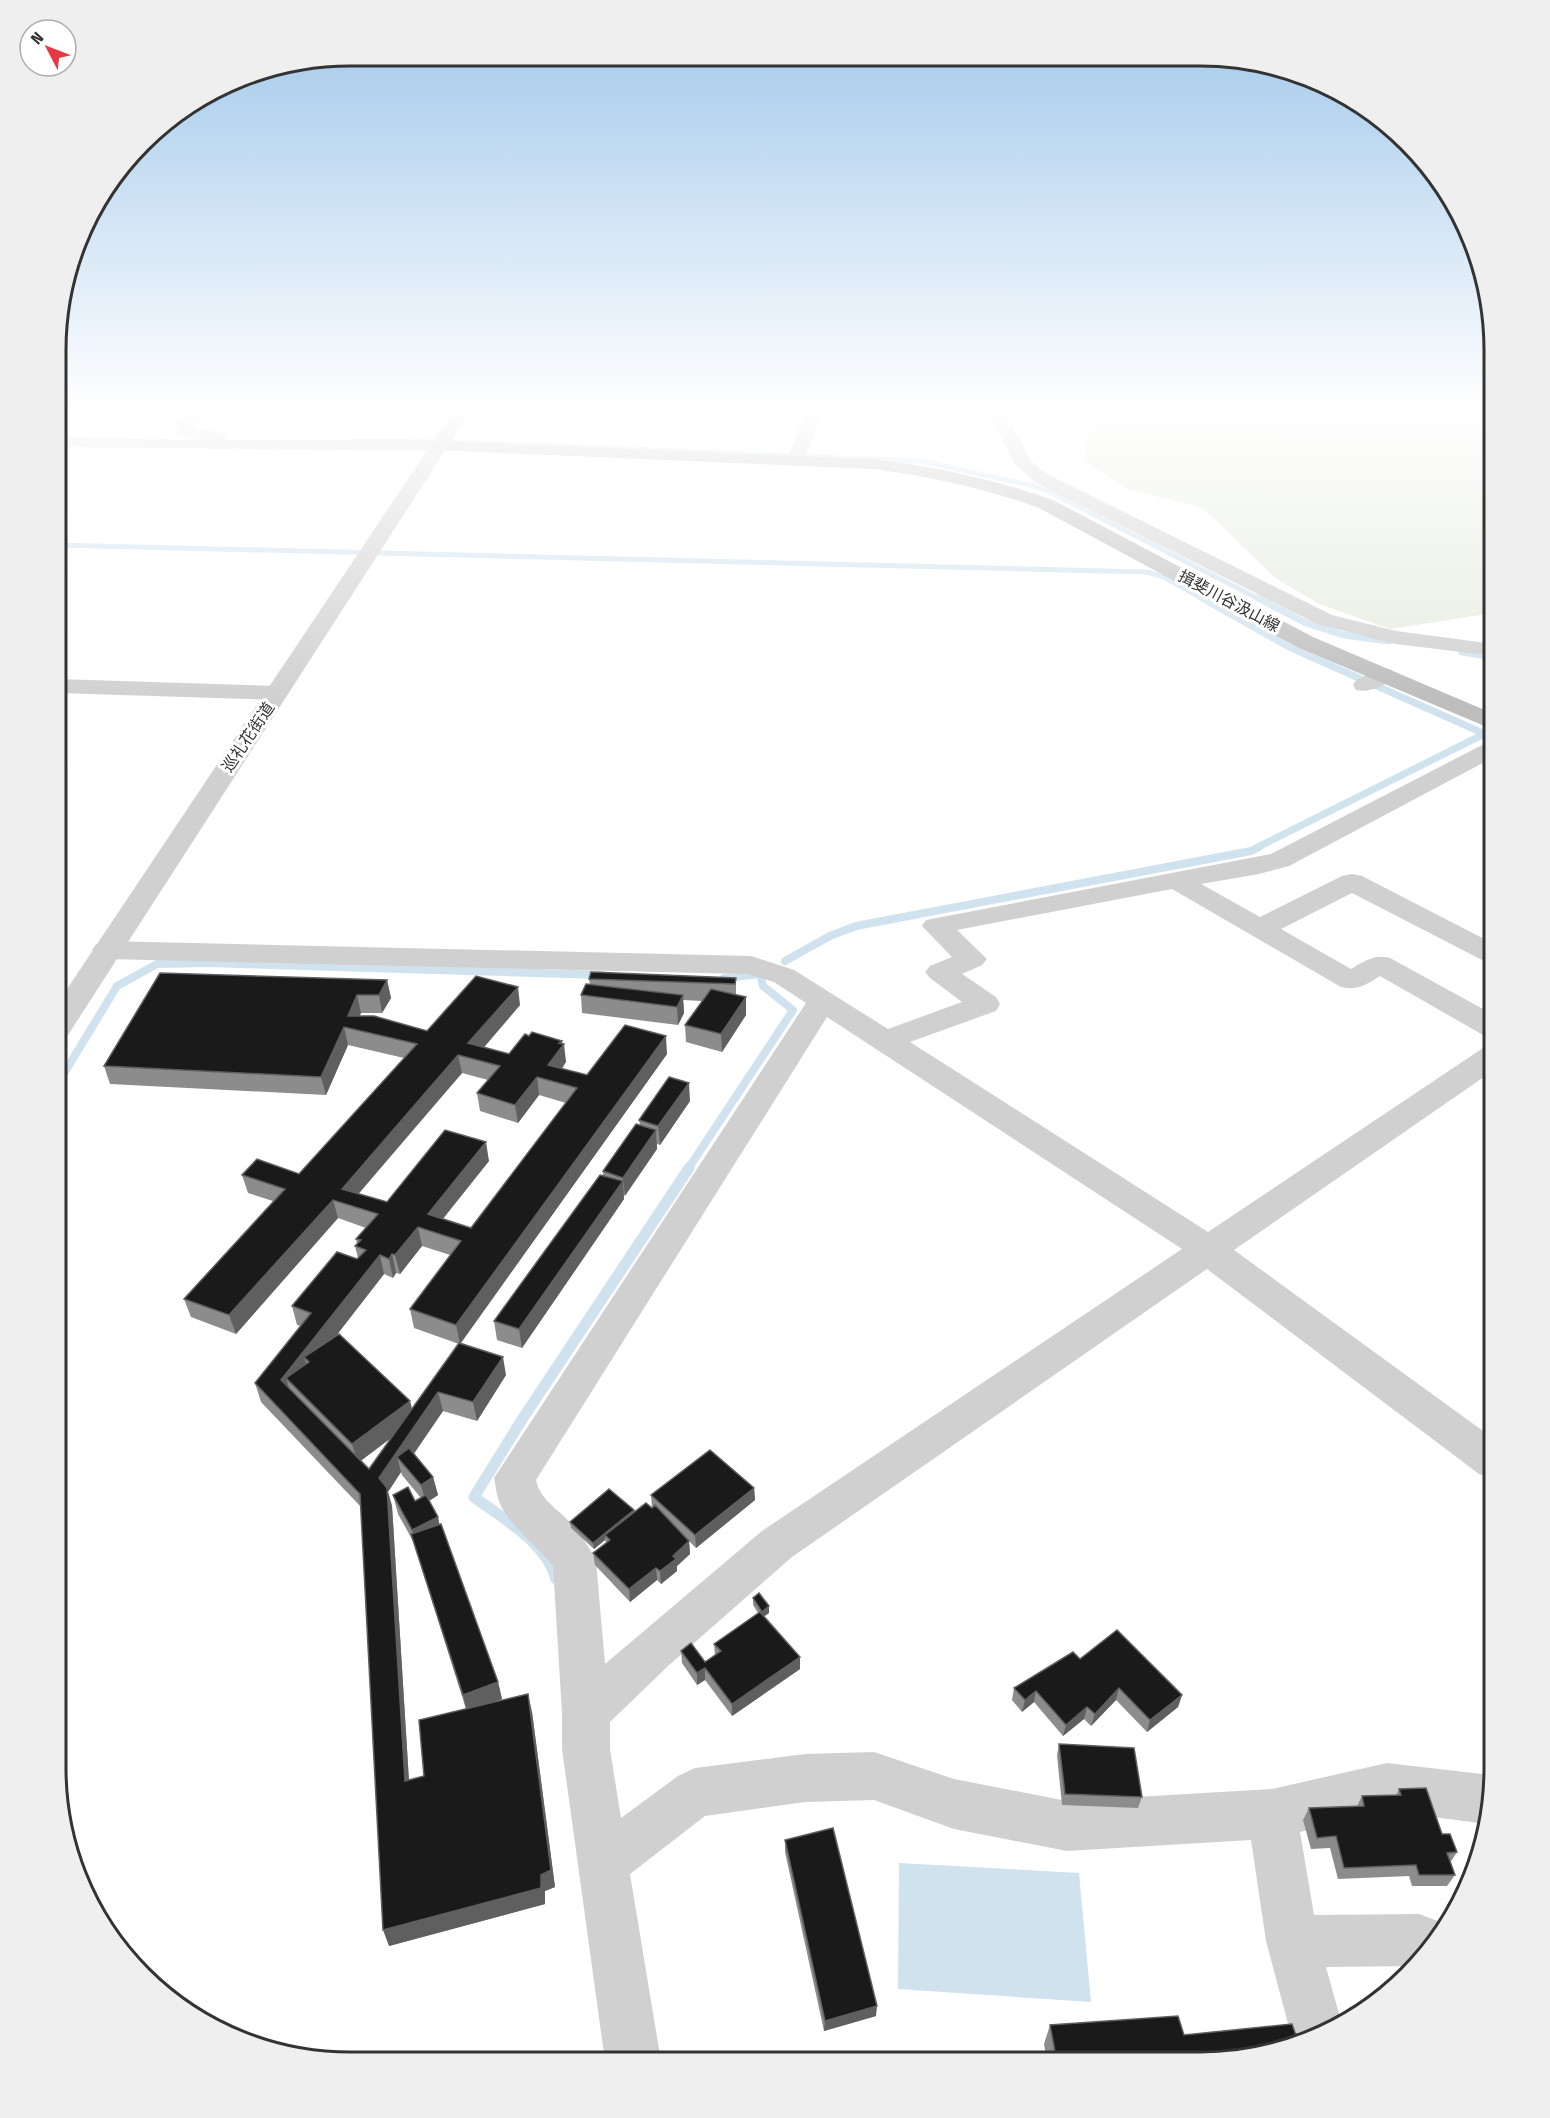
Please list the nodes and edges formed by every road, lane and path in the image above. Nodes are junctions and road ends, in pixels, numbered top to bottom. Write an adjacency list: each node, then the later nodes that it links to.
1 (401, 506): 6 (street, 巡礼花街道)
2 (1049, 506): 7 (main road, 揖斐川谷汲山線)
3 (1096, 506): 4 (street)
4 (1484, 649)
5 (66, 686): 6 (street)
6 (277, 693): 11 (street, 巡礼花街道)
7 (1484, 719)
8 (1484, 756): 9 (street)
9 (1179, 879): 10 (street); 16 (street)
10 (1260, 928): 12 (street); 15 (street)
11 (106, 950): 13 (street); 14 (street, 巡礼花街道)
12 (1484, 950)
13 (822, 1002): 16 (street); 20 (street)
14 (66, 1014)
15 (1484, 1022)
16 (887, 1041): 18 (street)
17 (1484, 1062): 18 (street)
18 (1208, 1250): 19 (street); 20 (street)
19 (1484, 1455)
20 (586, 1713): 23 (street)
21 (1482, 1799): 22 (street)
22 (1272, 1814): 23 (street); 25 (street)
23 (603, 1863): 27 (street)
24 (1419, 1940): 25 (street)
25 (1292, 1941): 26 (street)
26 (1315, 2027)
27 (632, 2052)

